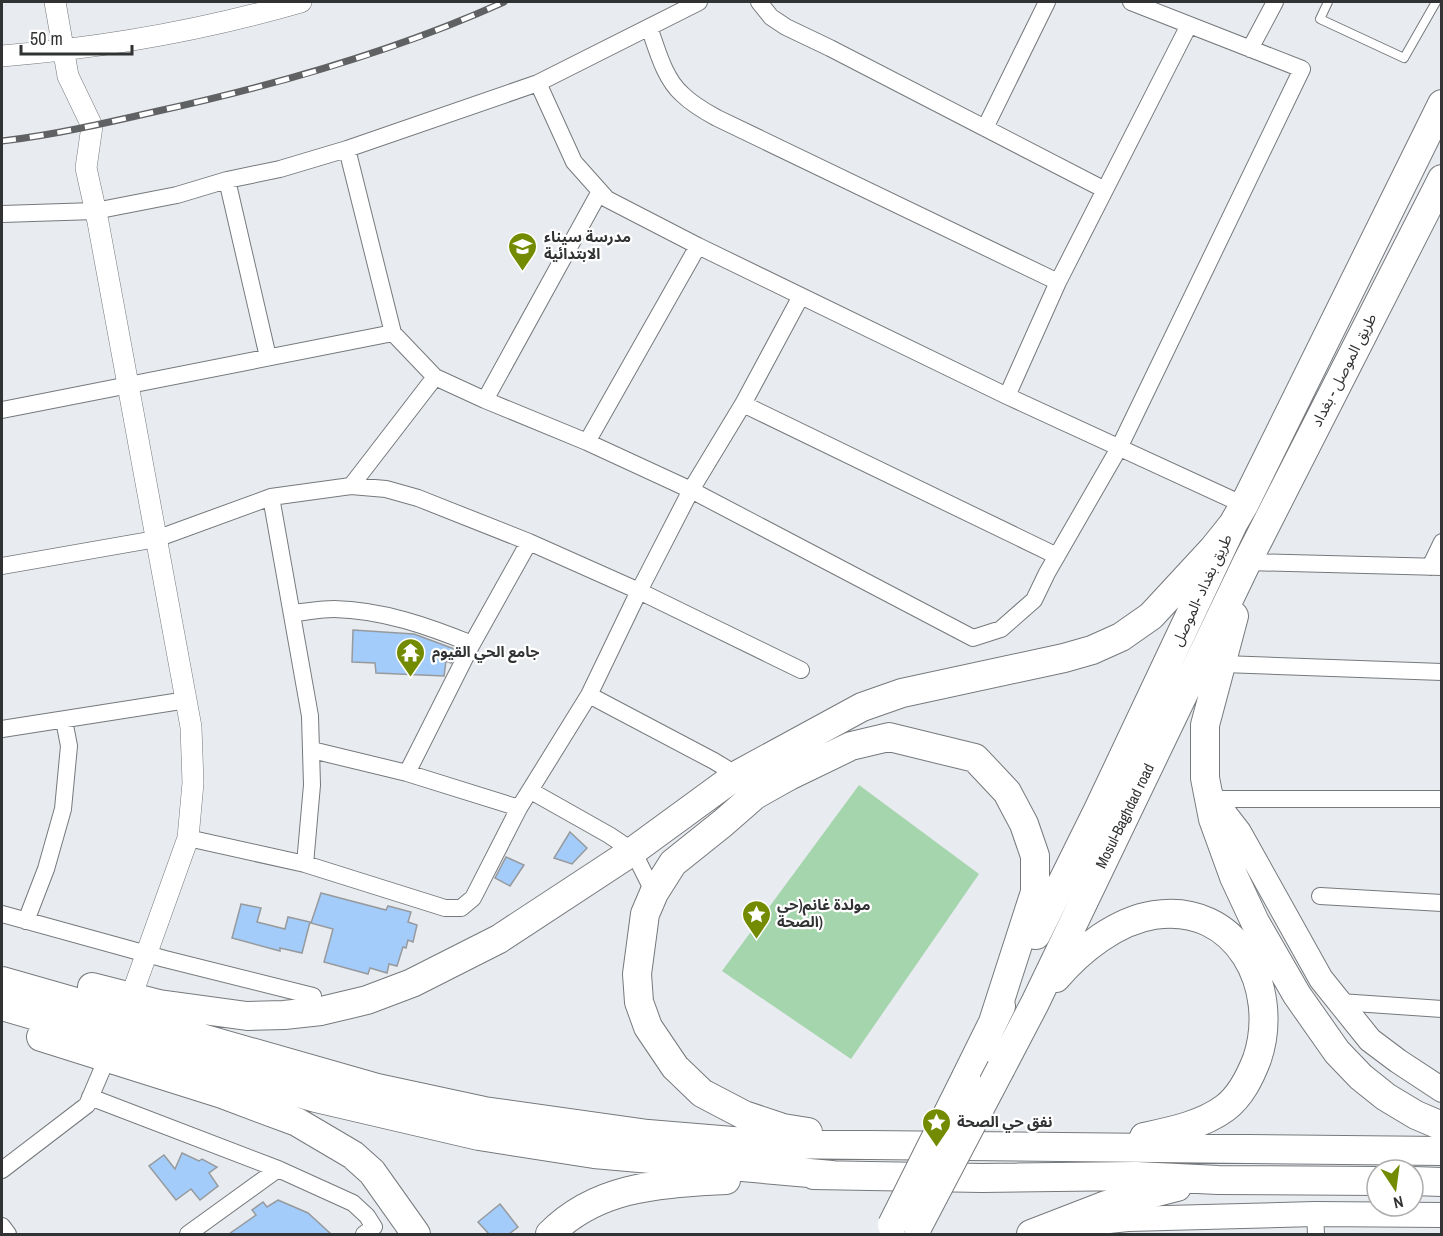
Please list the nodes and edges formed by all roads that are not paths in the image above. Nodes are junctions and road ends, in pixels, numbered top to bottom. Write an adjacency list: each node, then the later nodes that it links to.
1 (55, 2): 13 (street)
2 (301, 2): 13 (street)
3 (699, 2): 11 (street)
4 (759, 2): 17 (street)
5 (1047, 2): 17 (street)
6 (1131, 2): 10 (street)
7 (1275, 2): 12 (street)
8 (1328, 2): 9 (lane)
9 (1436, 2)
10 (1189, 25): 12 (street); 21 (street)
11 (649, 27): 15 (street); 26 (street)
12 (1250, 50): 37 (street)
13 (62, 51): 14 (street); 23 (street)
14 (2, 56)
15 (538, 83): 18 (street); 22 (street)
16 (1442, 104): 41 (highway, طريق بغداد -الموصل)
17 (985, 128): 21 (street)
18 (347, 149): 20 (street); 28 (street)
19 (1442, 179): 46 (highway, طريق الموصل - بغداد)
20 (227, 180): 23 (street); 29 (street)
21 (1105, 190): 26 (street)
22 (599, 193): 25 (street); 33 (street)
23 (95, 211): 24 (street); 31 (street)
24 (2, 214)
25 (698, 246): 27 (street); 36 (street)
26 (1058, 282): 32 (street)
27 (801, 296): 32 (street); 34 (street)
28 (393, 333): 29 (street); 30 (street)
29 (268, 357): 31 (street)
30 (435, 377): 33 (street); 38 (street)
31 (128, 385): 35 (street); 42 (street)
32 (1007, 396): 37 (street)
33 (485, 400): 36 (street)
34 (743, 404): 39 (street); 45 (street)
35 (2, 410)
36 (587, 442): 39 (street)
37 (1119, 448): 41 (street); 45 (street)
38 (351, 486): 40 (street); 43 (street)
39 (691, 490): 45 (street); 49 (street)
40 (271, 497): 42 (street); 50 (street)
41 (1239, 514): 61 (highway); 83 (highway, طريق بغداد -الموصل)
42 (156, 539): 47 (street); 56 (street)
43 (530, 543): 49 (street); 51 (street)
44 (1442, 543): 48 (street)
45 (1057, 556)
46 (1247, 562): 48 (street); 52 (highway); 80 (highway, Mosul-Baghdad road)
47 (2, 566)
48 (1436, 567)
49 (639, 591): 53 (street); 55 (street)
50 (292, 613): 51 (street); 59 (street)
51 (472, 644): 60 (street)
52 (1223, 664): 54 (street); 63 (highway)
53 (801, 670)
54 (1442, 672)
55 (589, 695): 61 (street); 62 (street)
56 (187, 700): 57 (street); 66 (street)
57 (64, 720): 58 (street); 73 (street)
58 (2, 729)
59 (312, 750): 60 (street); 68 (street)
60 (407, 773): 65 (street)
61 (737, 775): 67 (highway)
62 (531, 790): 65 (street); 67 (street)
63 (1210, 794): 64 (street); 79 (main road); 89 (highway)
64 (1442, 799)
65 (519, 808): 68 (street)
66 (189, 838): 68 (street); 74 (street)
67 (633, 851): 69 (street); 85 (highway)
68 (305, 864)
69 (654, 893): 83 (highway); 90 (highway)
70 (1320, 896): 71 (street)
71 (1442, 903)
72 (2, 914): 73 (street)
73 (26, 921): 74 (street)
74 (148, 954): 77 (street); 78 (street)
75 (2, 961): 78 (highway)
76 (2, 981): 85 (highway)
77 (313, 996)
78 (131, 997): 85 (highway)
79 (1340, 1002): 82 (street); 87 (main road)
80 (1035, 1003): 91 (highway); 103 (highway, Mosul-Baghdad road, bridge)
81 (2, 1006): 85 (highway)
82 (1442, 1009)
83 (993, 1022): 103 (highway, طريق بغداد -الموصل, bridge)
84 (2, 1026): 86 (highway)
85 (146, 1035): 86 (highway); 90 (highway); 95 (highway); 108 (highway)
86 (107, 1058): 88 (street)
87 (1442, 1090)
88 (90, 1097): 93 (street); 94 (street)
89 (1442, 1126)
90 (893, 1146): 91 (highway)
91 (1059, 1147): 92 (highway)
92 (1442, 1151)
93 (278, 1169): 106 (street); 107 (street)
94 (2, 1170)
95 (832, 1175): 96 (highway); 109 (highway)
96 (1218, 1180): 97 (highway); 104 (highway)
97 (1365, 1181)
98 (1425, 1181): 99 (highway)
99 (1442, 1182)
100 (1442, 1215): 101 (main road)
101 (1315, 1224): 104 (main road)
102 (2, 1226): 105 (street)
103 (902, 1230)
104 (1035, 1232)
105 (8, 1234)
106 (188, 1234)
107 (364, 1234)
108 (416, 1234)
109 (550, 1234)

